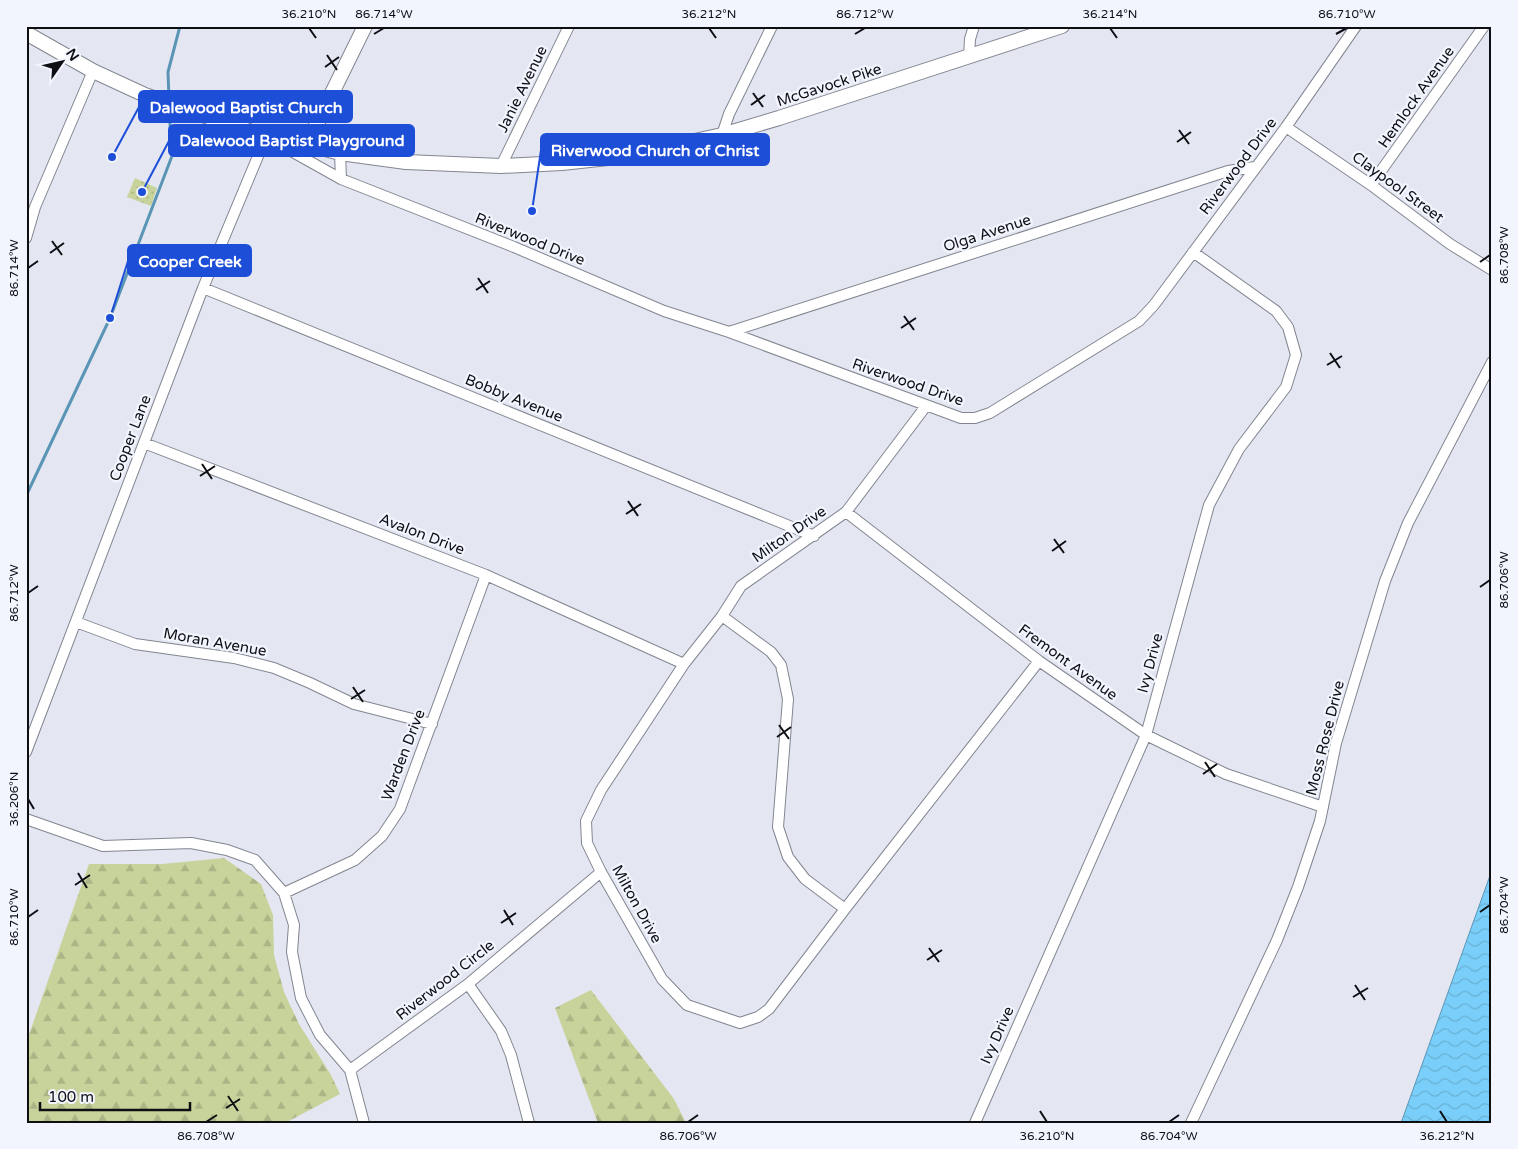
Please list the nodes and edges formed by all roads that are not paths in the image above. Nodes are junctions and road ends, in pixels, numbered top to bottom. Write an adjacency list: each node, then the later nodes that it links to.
1 (365, 26): 14 (street)
2 (570, 26): 17 (street, Janie Avenue)
3 (772, 26): 12 (street)
4 (974, 26): 9 (street)
5 (1062, 26): 9 (street, McGavock Pike)
6 (1356, 26): 11 (street, Riverwood Drive)
7 (1484, 26): 20 (street, Hemlock Avenue)
8 (26, 33): 10 (street, McGavock Pike)
9 (969, 57): 12 (street, McGavock Pike)
10 (94, 71): 13 (street, McGavock Pike); 21 (street)
11 (1286, 126): 18 (street, Riverwood Drive); 20 (street, Claypool Street)
12 (722, 135): 17 (street, McGavock Pike)
13 (266, 137): 14 (street, McGavock Pike); 16 (street, Riverwood Drive); 24 (street, Cooper Lane)
14 (307, 144): 15 (street, McGavock Pike); 16 (street)
15 (340, 153): 17 (street, McGavock Pike); 19 (street)
16 (307, 161): 19 (street, Riverwood Drive)
17 (501, 166)
18 (1256, 167): 22 (street, Riverwood Drive); 25 (street, Olga Avenue)
19 (341, 179): 25 (street, Riverwood Drive)
20 (1371, 185): 23 (street, Claypool Street)
21 (26, 238)
22 (1193, 252): 27 (street, Riverwood Drive); 37 (street, Ivy Drive)
23 (1492, 270)
24 (203, 288): 28 (street, Cooper Lane); 30 (street, Bobby Avenue)
25 (729, 332): 27 (street, Riverwood Drive)
26 (1492, 362): 39 (street, Moss Rose Drive)
27 (926, 406): 29 (street, Milton Drive)
28 (144, 443): 31 (street, Avalon Drive); 33 (street, Cooper Lane)
29 (846, 512): 30 (street, Milton Drive); 34 (street, Fremont Avenue)
30 (814, 536): 32 (street, Milton Drive)
31 (486, 575): 35 (street, Avalon Drive); 36 (street, Warden Drive)
32 (722, 616): 35 (street, Milton Drive); 43 (street)
33 (76, 622): 36 (street, Moran Avenue); 38 (street, Cooper Lane)
34 (1039, 661): 37 (street, Fremont Avenue); 43 (street, Milton Drive)
35 (684, 664): 41 (street, Milton Drive)
36 (432, 724): 42 (street, Warden Drive)
37 (1146, 735): 39 (street, Fremont Avenue); 48 (street, Ivy Drive)
38 (26, 752)
39 (1323, 807): 49 (street, Moss Rose Drive)
40 (26, 819): 42 (street)
41 (601, 872): 43 (street, Milton Drive); 44 (street, Riverwood Circle)
42 (284, 893): 45 (street)
43 (845, 908)
44 (468, 984): 45 (street, Riverwood Circle); 47 (street)
45 (350, 1070): 46 (street)
46 (364, 1123)
47 (529, 1123)
48 (975, 1123)
49 (1191, 1123)

